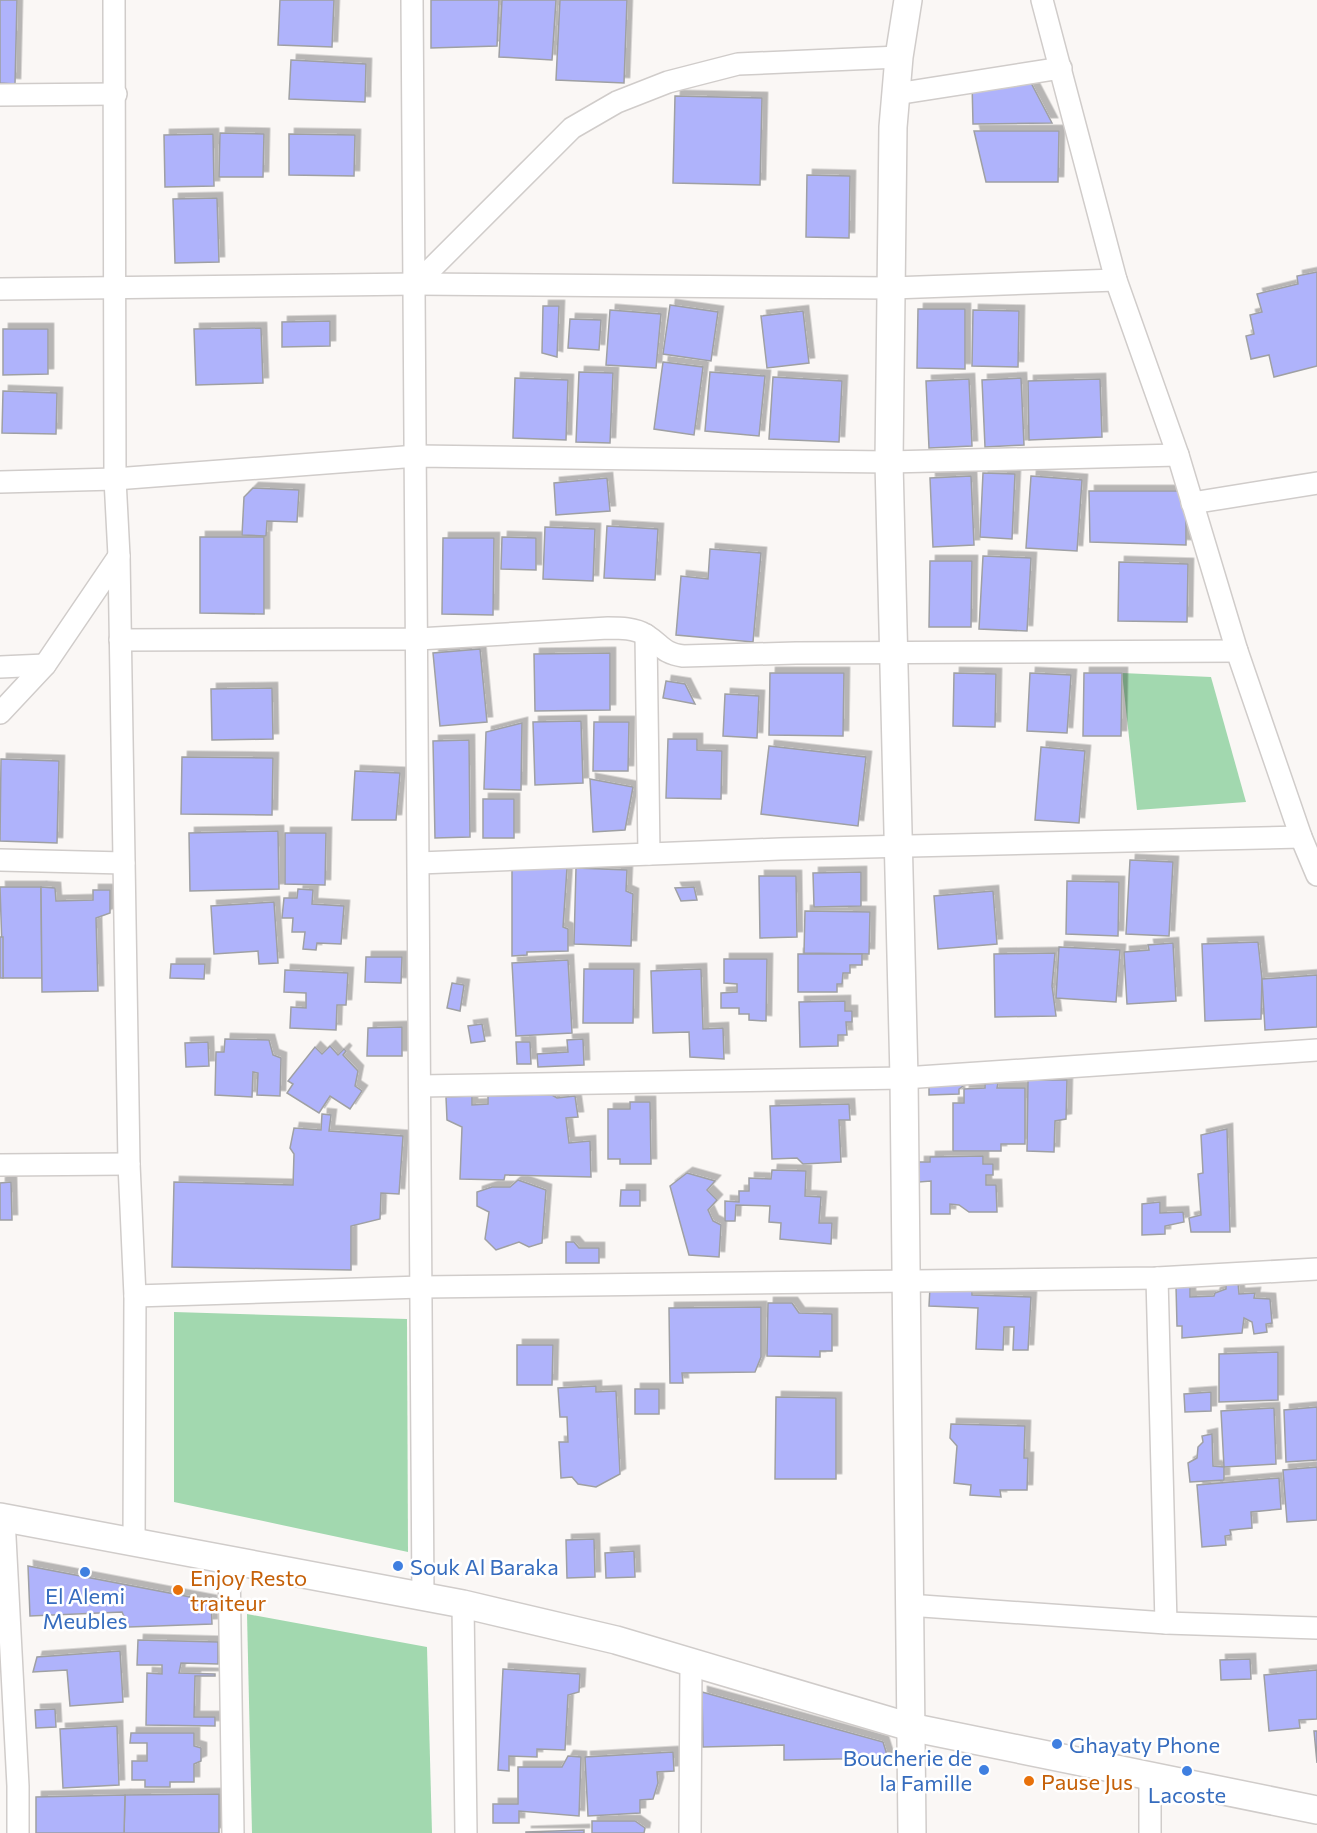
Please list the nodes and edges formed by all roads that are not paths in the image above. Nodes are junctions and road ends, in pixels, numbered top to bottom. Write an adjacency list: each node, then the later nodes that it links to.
1 (114, 0): 8 (street)
2 (412, 0): 11 (street)
3 (908, 0): 5 (street)
4 (1042, 0): 6 (street)
5 (899, 57): 9 (street); 11 (street)
6 (1061, 68): 9 (street); 10 (street)
7 (0, 94): 8 (street)
8 (116, 94): 12 (street)
9 (896, 94): 13 (street)
10 (1116, 280): 13 (street); 15 (street)
11 (416, 284): 12 (street); 13 (street); 16 (street)
12 (116, 288): 14 (street); 18 (street)
13 (892, 288): 17 (street)
14 (0, 290)
15 (1178, 455): 17 (street); 21 (street)
16 (417, 456): 17 (street); 18 (street); 24 (street)
17 (889, 462): 27 (street)
18 (115, 479): 19 (street); 22 (street)
19 (0, 482)
20 (1317, 483): 21 (street)
21 (1192, 503): 26 (street)
22 (119, 556): 25 (street); 28 (street)
23 (646, 635): 24 (street); 27 (street); 33 (street)
24 (418, 639): 25 (street); 36 (street)
25 (120, 640): 35 (street)
26 (1237, 651): 27 (street); 31 (street)
27 (893, 652): 32 (street)
28 (45, 665): 29 (street); 30 (street)
29 (0, 667)
30 (0, 713)
31 (1301, 837): 32 (street); 37 (street)
32 (900, 846): 33 (street); 39 (street)
33 (649, 854): 36 (street)
34 (0, 860): 35 (street)
35 (124, 863): 41 (street)
36 (419, 863): 40 (street)
37 (1317, 875)
38 (1317, 1050): 39 (street)
39 (904, 1078): 40 (street); 45 (street)
40 (420, 1086): 46 (street)
41 (129, 1164): 42 (street); 47 (street)
42 (0, 1165)
43 (1317, 1269): 44 (street)
44 (1157, 1278): 45 (street); 54 (street)
45 (906, 1281): 46 (street); 53 (street)
46 (421, 1287): 47 (street); 51 (street)
47 (135, 1296): 49 (street)
48 (2, 1518): 49 (street); 59 (street)
49 (134, 1544): 50 (street)
50 (229, 1562): 51 (street); 62 (street)
51 (423, 1598): 52 (street)
52 (463, 1604): 56 (street); 63 (street)
53 (908, 1605): 54 (street); 57 (street)
54 (1166, 1623): 55 (street)
55 (1317, 1628)
56 (691, 1662): 57 (street); 64 (street)
57 (910, 1727): 58 (street); 65 (street)
58 (1150, 1775): 60 (street); 66 (street)
59 (9, 1785): 61 (street)
60 (1317, 1810)
61 (18, 1833)
62 (233, 1833)
63 (466, 1833)
64 (690, 1833)
65 (912, 1833)
66 (1150, 1833)

